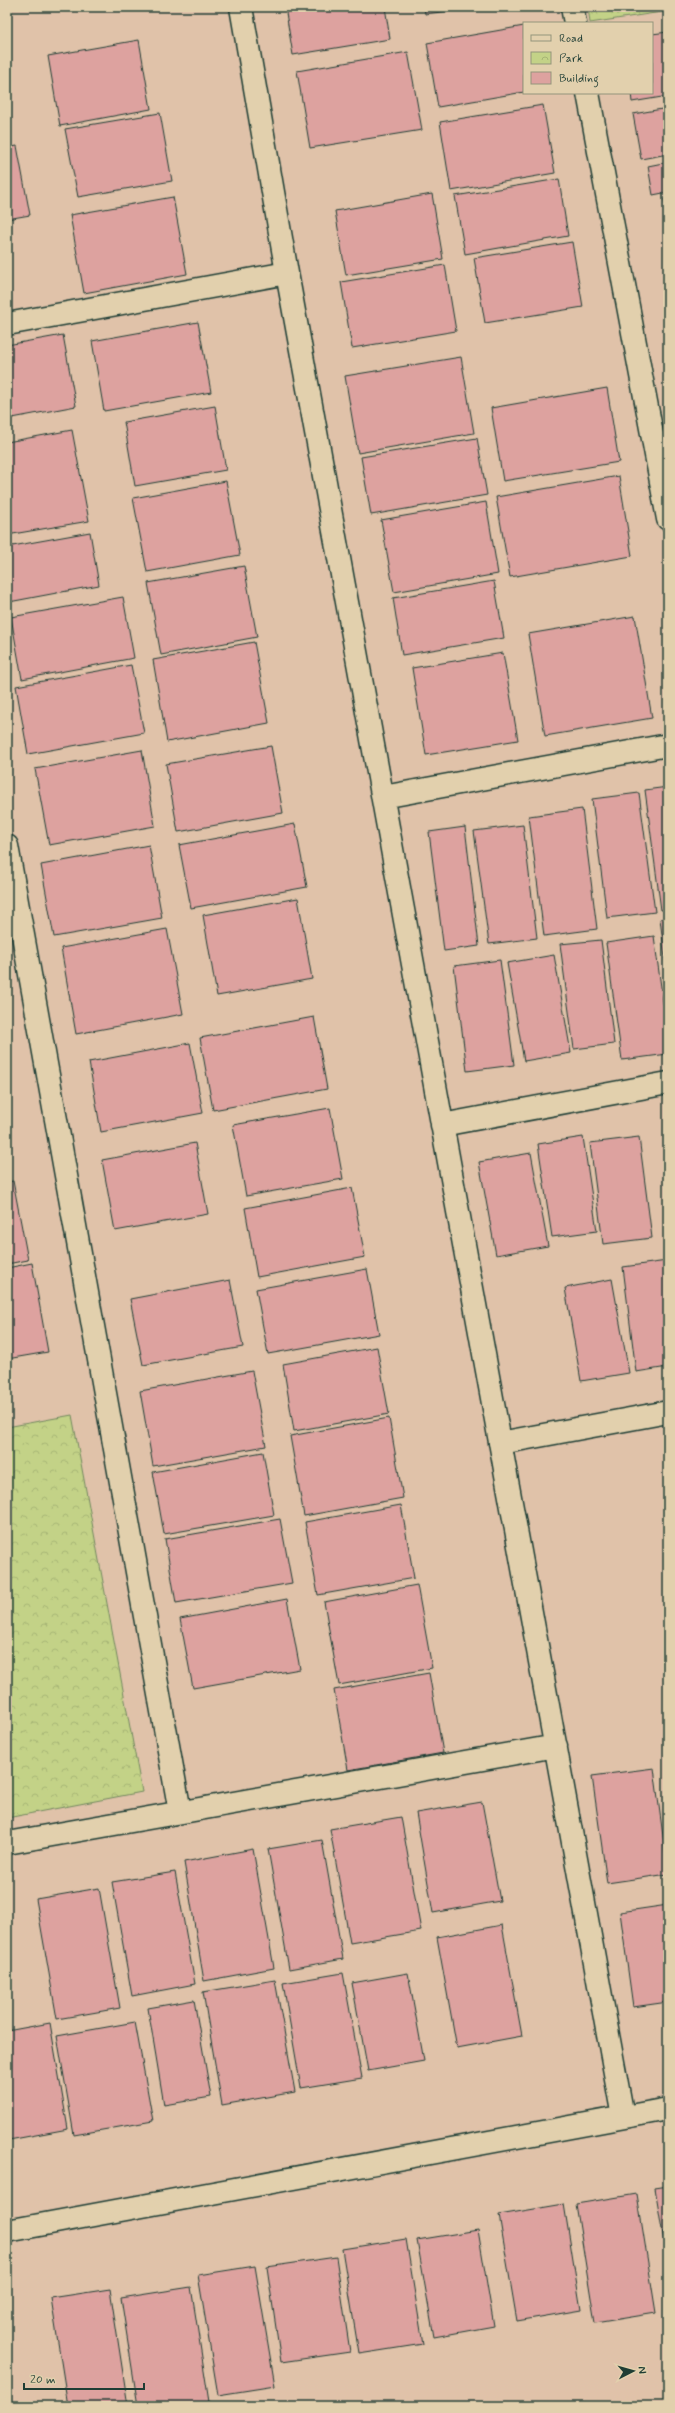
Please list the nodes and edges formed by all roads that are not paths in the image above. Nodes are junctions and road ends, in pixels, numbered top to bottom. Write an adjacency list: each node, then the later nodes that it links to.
1 (241, 7): 5 (street)
2 (572, 7): 3 (street)
3 (575, 22)
4 (588, 94): 7 (street)
5 (287, 273): 6 (street); 9 (street)
6 (7, 324)
7 (668, 518)
8 (668, 745): 9 (street)
9 (383, 797): 12 (street)
10 (7, 846): 16 (street)
11 (668, 1083): 12 (street)
12 (442, 1125): 14 (street)
13 (668, 1412): 14 (street)
14 (500, 1443): 15 (street)
15 (556, 1746): 16 (street); 19 (street)
16 (180, 1812): 17 (street)
17 (7, 1843)
18 (668, 2109): 19 (street)
19 (623, 2117): 20 (street)
20 (7, 2231)

